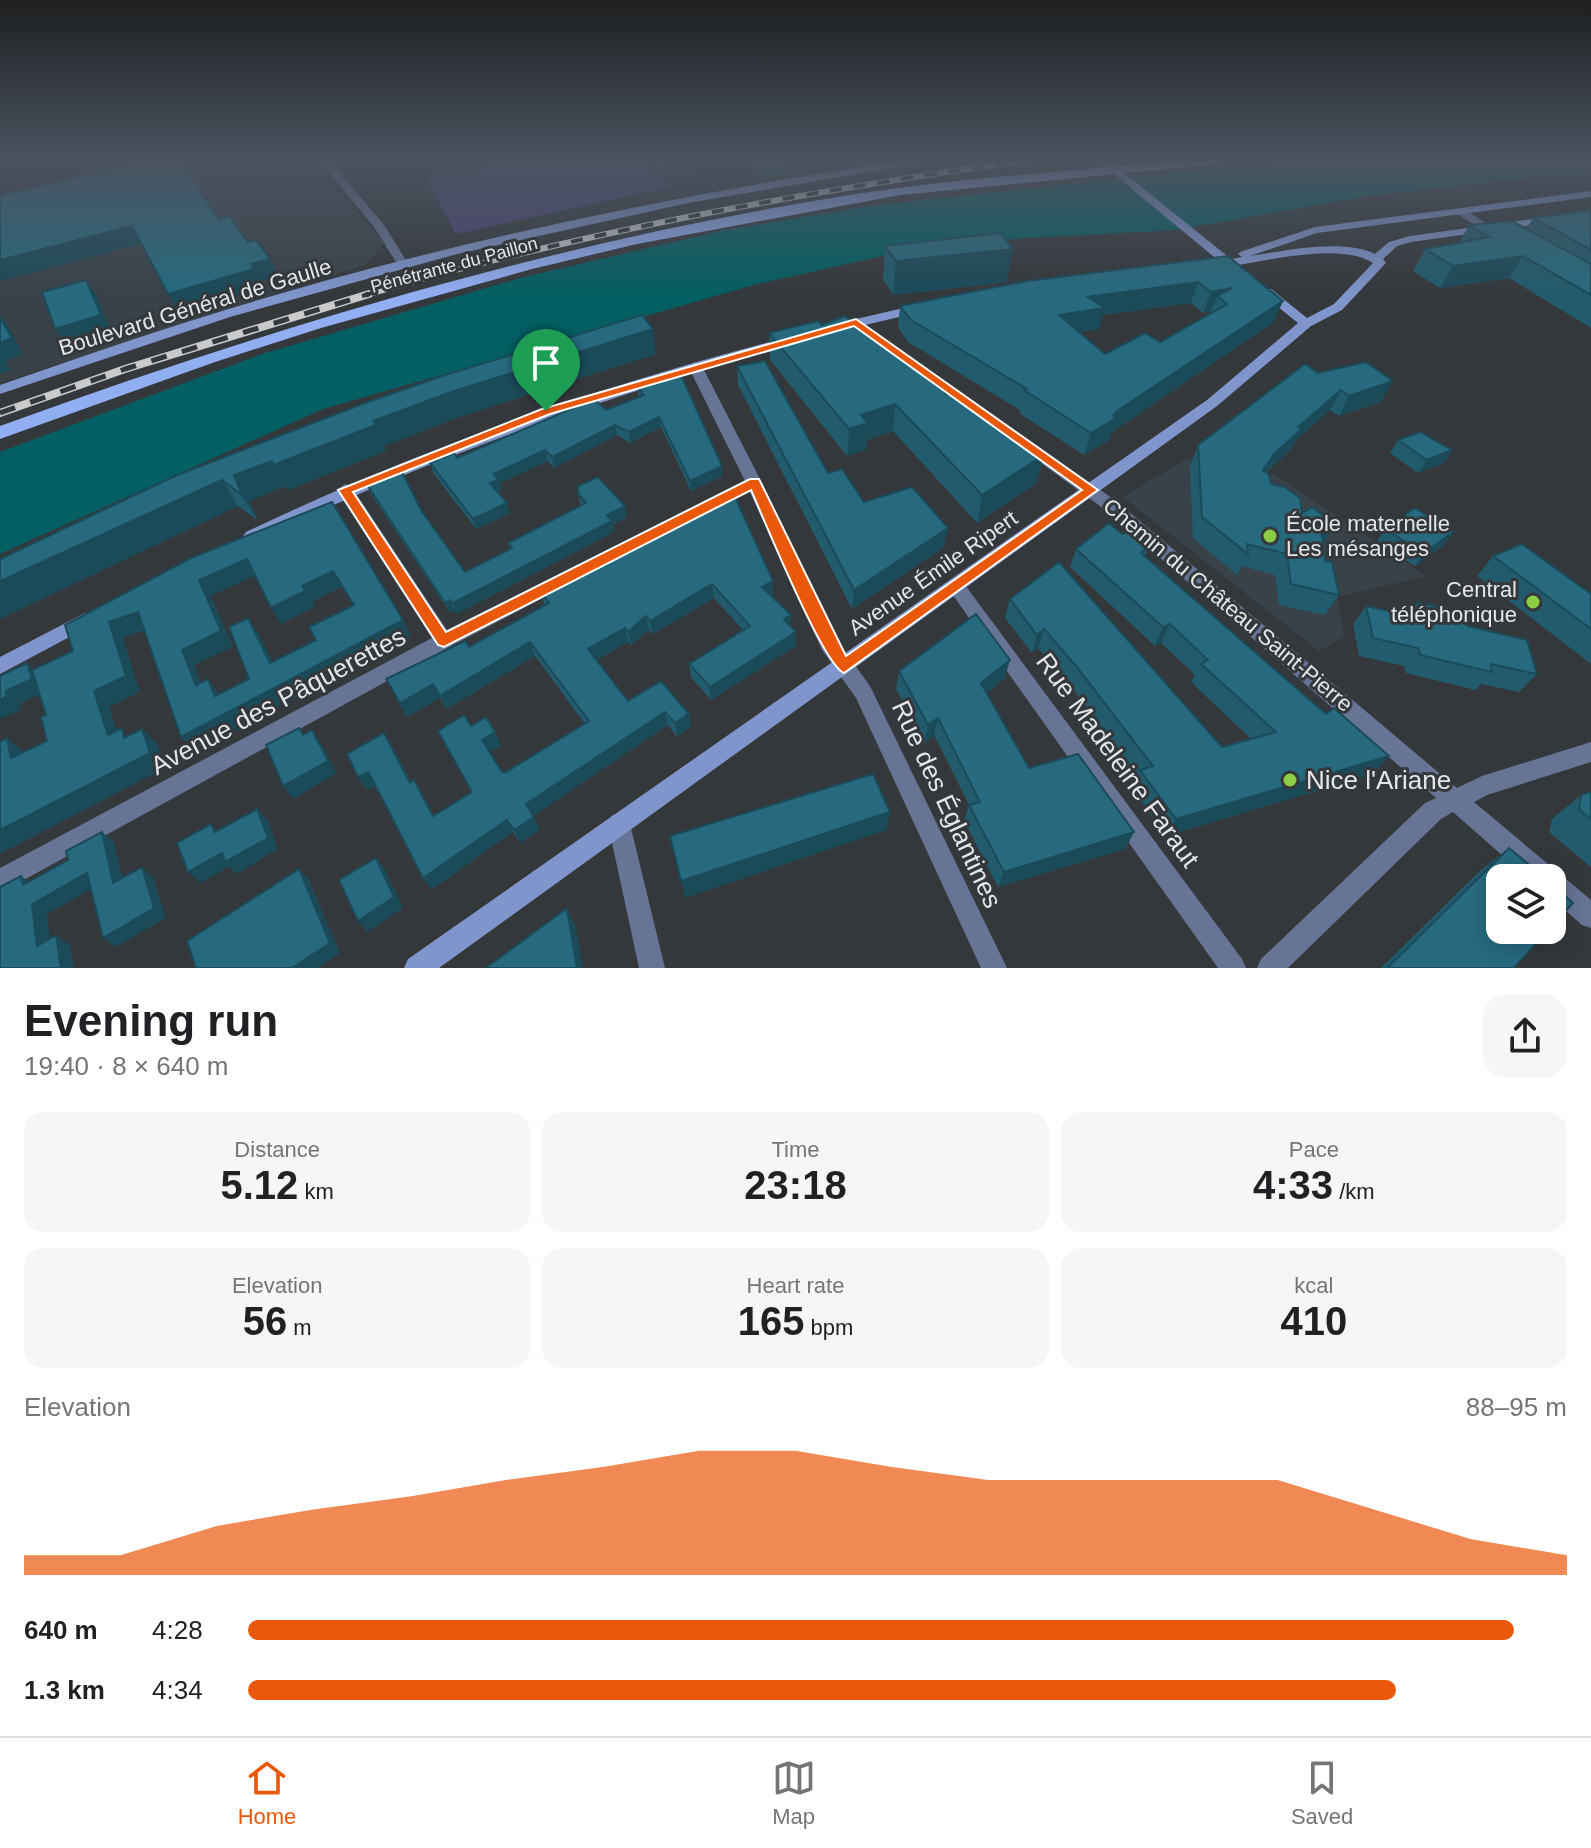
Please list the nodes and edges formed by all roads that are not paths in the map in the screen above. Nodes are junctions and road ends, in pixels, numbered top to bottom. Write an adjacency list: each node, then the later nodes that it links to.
1 (362, 205): 13 (street)
2 (656, 205): 13 (street, Boulevard Général de Gaulle)
3 (778, 205): 24 (main road, Pénétrante du Paillon)
4 (818, 205): 25 (main road, Pénétrante du Paillon)
5 (1157, 205): 12 (street)
6 (1505, 205): 7 (street)
7 (1460, 211): 9 (street); 12 (street)
8 (1591, 214): 9 (street)
9 (1487, 228): 10 (street); 11 (street)
10 (1513, 244)
11 (1376, 259): 12 (street); 19 (street, Avenue Émile Ripert)
12 (1228, 263): 14 (street); 15 (street)
13 (403, 265): 23 (street, Boulevard Général de Gaulle)
14 (1198, 267)
15 (1245, 275)
16 (1258, 285): 19 (street)
17 (935, 306): 18 (street)
18 (856, 322): 20 (street); 22 (street)
19 (1306, 323): 28 (street, Avenue Émile Ripert)
20 (871, 336)
21 (909, 362): 28 (street, Chemin du Château Saint-Pierre)
22 (695, 366): 26 (street, Rue des Églantines); 27 (street)
23 (0, 390)
24 (0, 423)
25 (0, 433)
26 (754, 483): 29 (street); 36 (street, Rue des Églantines)
27 (345, 490): 31 (street); 34 (street)
28 (1091, 490): 32 (street, Avenue Émile Ripert); 38 (street, Chemin du Château Saint-Pierre)
29 (684, 519)
30 (641, 540): 34 (street, Avenue des Pâquerettes)
31 (232, 546)
32 (956, 586): 36 (street, Avenue Émile Ripert); 47 (street, Rue Madeleine Faraut)
33 (100, 613): 35 (street)
34 (444, 641): 41 (street, Avenue des Pâquerettes)
35 (0, 666)
36 (844, 666): 39 (street, Avenue Émile Ripert); 46 (street, Rue des Églantines)
37 (1591, 752): 38 (street)
38 (1455, 799): 40 (street, Chemin du Château Saint-Pierre); 48 (street)
39 (619, 824): 44 (street, Avenue Émile Ripert); 45 (street)
40 (1530, 864)
41 (0, 881)
42 (1566, 895): 43 (street)
43 (1591, 916)
44 (417, 968)
45 (652, 968)
46 (994, 968)
47 (1233, 968)
48 (1270, 968)

